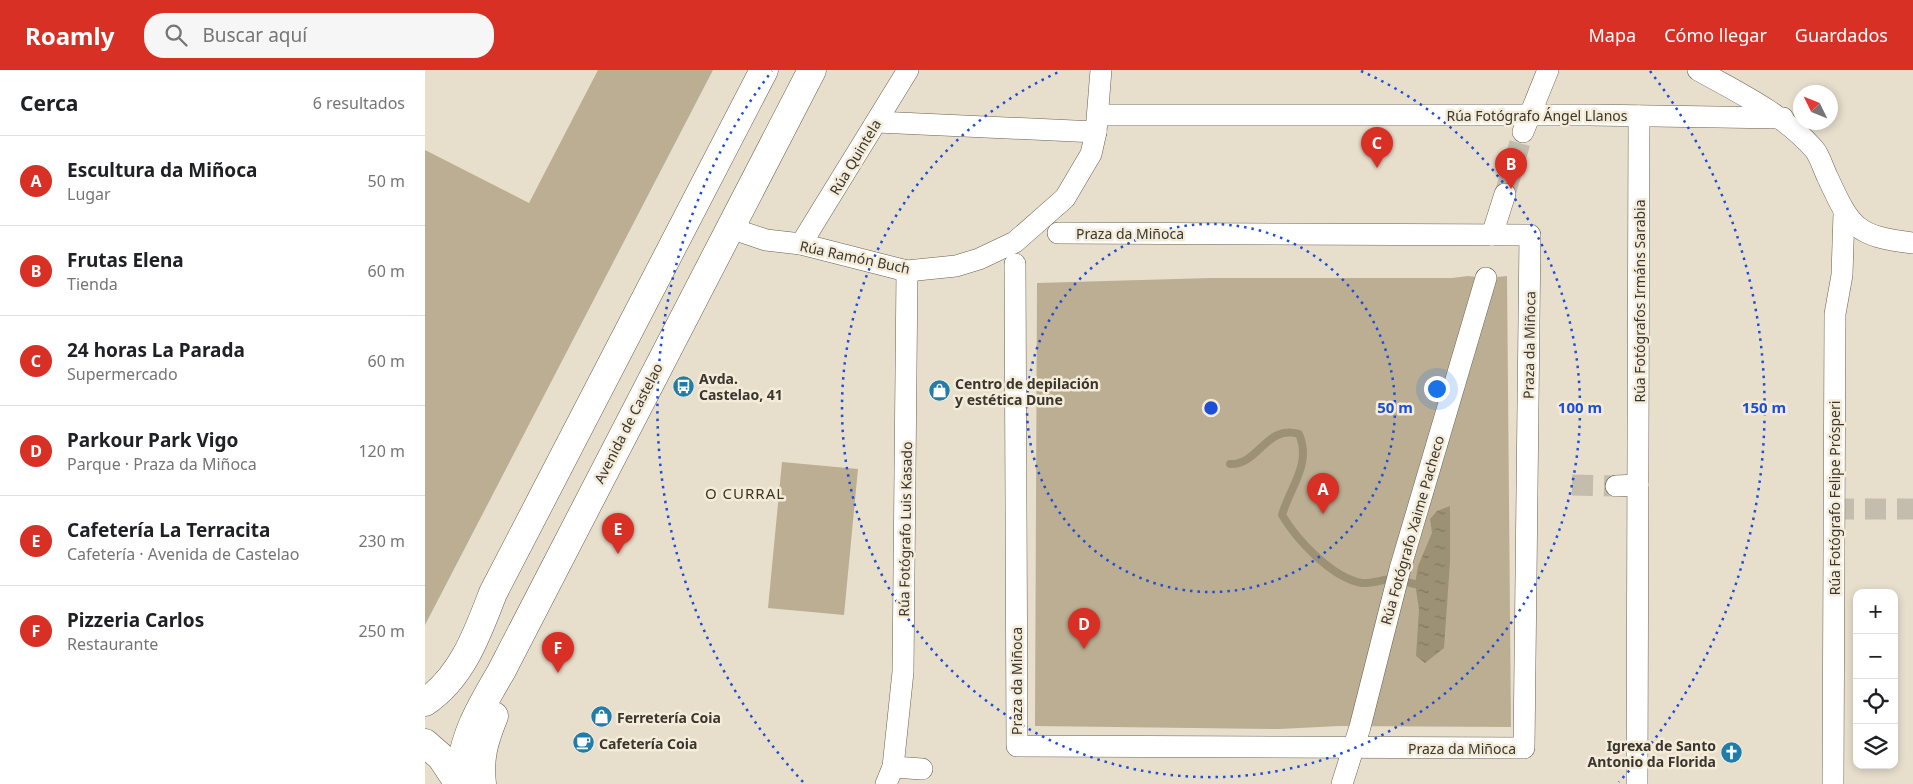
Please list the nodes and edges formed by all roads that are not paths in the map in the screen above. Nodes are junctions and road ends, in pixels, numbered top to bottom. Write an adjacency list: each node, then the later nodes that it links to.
1 (763, 70): 24 (main road)
2 (812, 70): 14 (main road, Avenida de Castelao)
3 (909, 70): 9 (street, Rúa Quintela)
4 (1101, 70): 10 (street, Rúa Ramón Buch)
5 (1548, 70): 11 (street)
6 (1698, 70): 8 (street)
7 (1639, 116): 8 (street, Rúa Fotógrafo Ángel Llanos); 11 (street, Rúa Fotógrafo Ángel Llanos); 22 (street, Rúa Fotógrafos Irmáns Sarabia)
8 (1783, 118): 13 (street)
9 (877, 122): 10 (street, Rúa Fotógrafo Ángel Llanos); 18 (street, Rúa Quintela)
10 (1097, 123): 11 (street, Rúa Fotógrafo Ángel Llanos); 20 (street, Rúa Ramón Buch)
11 (1527, 124)
12 (1505, 194): 16 (street)
13 (1844, 213): 17 (street); 34 (street, Rúa Fotógrafo Felipe Prósperi)
14 (730, 228): 18 (street, Rúa Ramón Buch); 31 (main road, Avenida de Castelao)
15 (1058, 233): 16 (street, Praza da Miñoca)
16 (1492, 235): 28 (street, Praza da Miñoca)
17 (1913, 243)
18 (801, 244): 20 (street, Rúa Ramón Buch)
19 (1015, 264): 28 (street, Praza da Miñoca)
20 (907, 271): 30 (street, Rúa Fotógrafo Luis Kasado)
21 (1486, 278): 28 (street, Rúa Fotógrafo Xaime Pacheco)
22 (1638, 485): 23 (street); 33 (street, Rúa Fotógrafos Irmáns Sarabia)
23 (1616, 486)
24 (493, 593): 25 (main road); 26 (main road)
25 (425, 677)
26 (425, 702)
27 (425, 743): 31 (main road)
28 (1352, 748): 32 (street, Rúa Fotógrafo Xaime Pacheco)
29 (922, 769): 30 (street)
30 (890, 776)
31 (467, 783)
32 (1342, 784)
33 (1637, 784)
34 (1833, 784)

